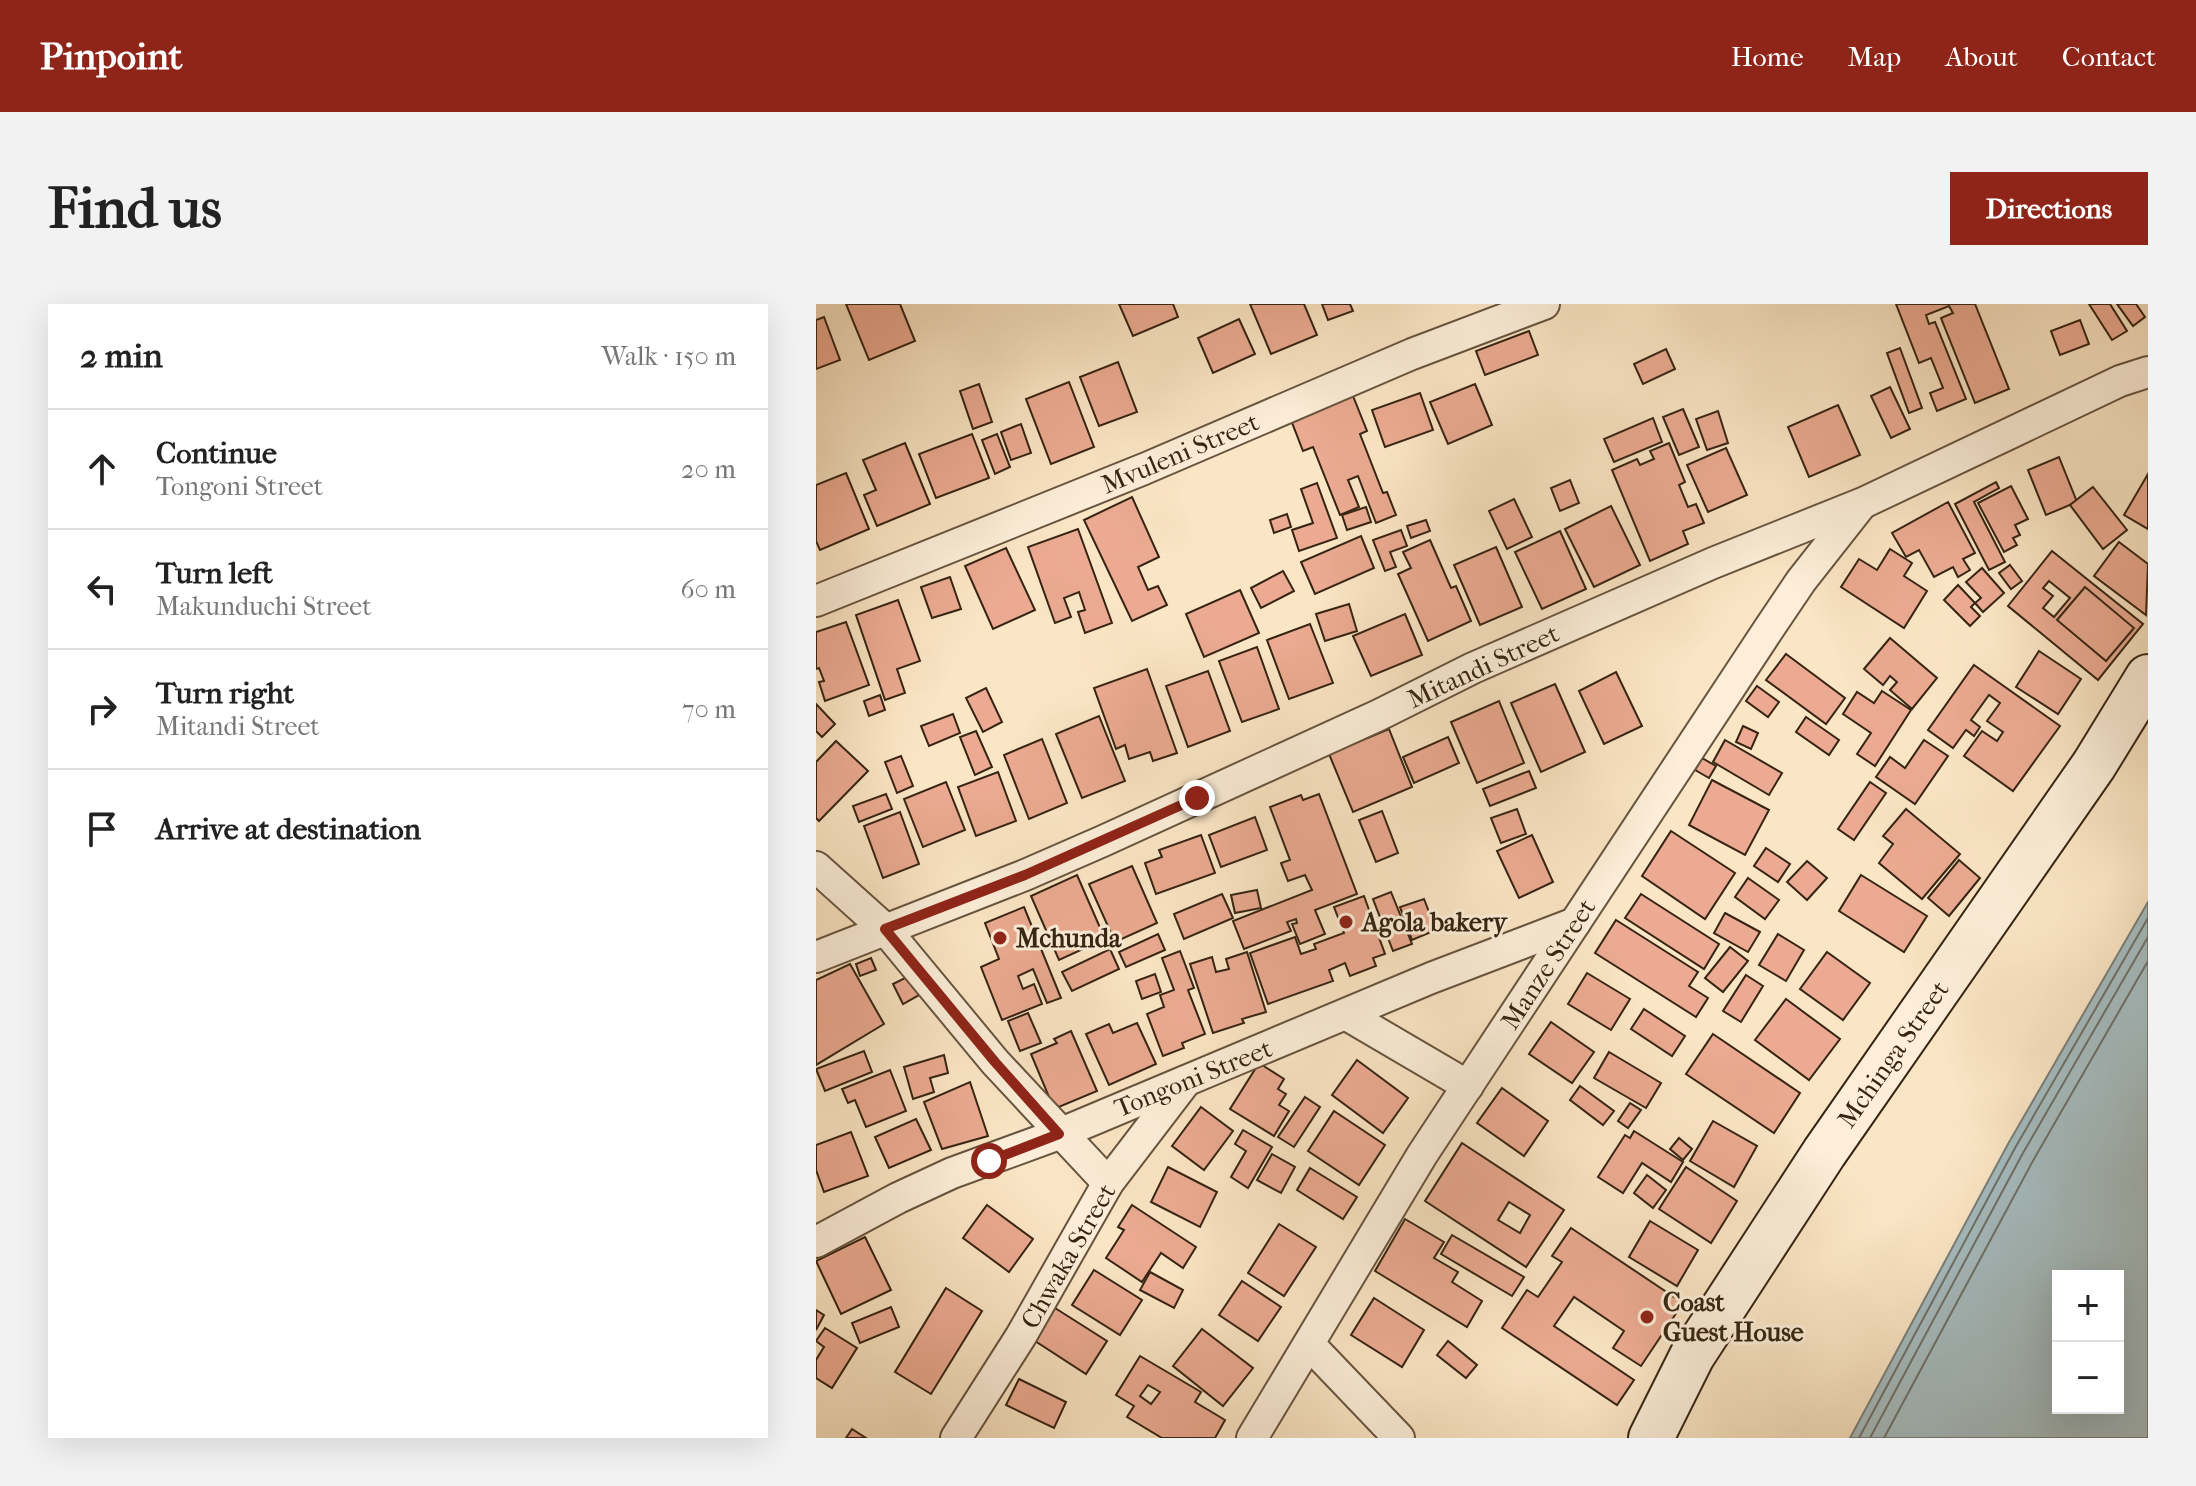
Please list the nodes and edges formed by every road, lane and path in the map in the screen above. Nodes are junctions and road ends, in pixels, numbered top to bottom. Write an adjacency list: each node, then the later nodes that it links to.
1 (1544, 304): 4 (street, Mvuleni Street)
2 (2148, 372): 3 (street, Mitandi Street)
3 (1863, 503): 7 (street, Manze Street); 8 (street, Mitandi Street)
4 (816, 601)
5 (2148, 677): 20 (main road, Mchinga Street)
6 (816, 867): 8 (street)
7 (1575, 923): 10 (street, Tongoni Street); 12 (street, Manze Street)
8 (885, 929): 9 (street, Mitandi Street); 13 (street)
9 (816, 957)
10 (1347, 1015): 11 (street, Tongoni Street); 12 (street)
11 (1188, 1080): 13 (street, Tongoni Street); 14 (street, Chwaka Street)
12 (1468, 1086): 16 (street, Manze Street)
13 (1059, 1134): 14 (street); 15 (street, Tongoni Street)
14 (1108, 1183): 17 (street, Chwaka Street)
15 (816, 1242)
16 (1309, 1344): 18 (street, Manze Street); 19 (street)
17 (956, 1438)
18 (1252, 1438)
19 (1399, 1438)
20 (1651, 1438)

